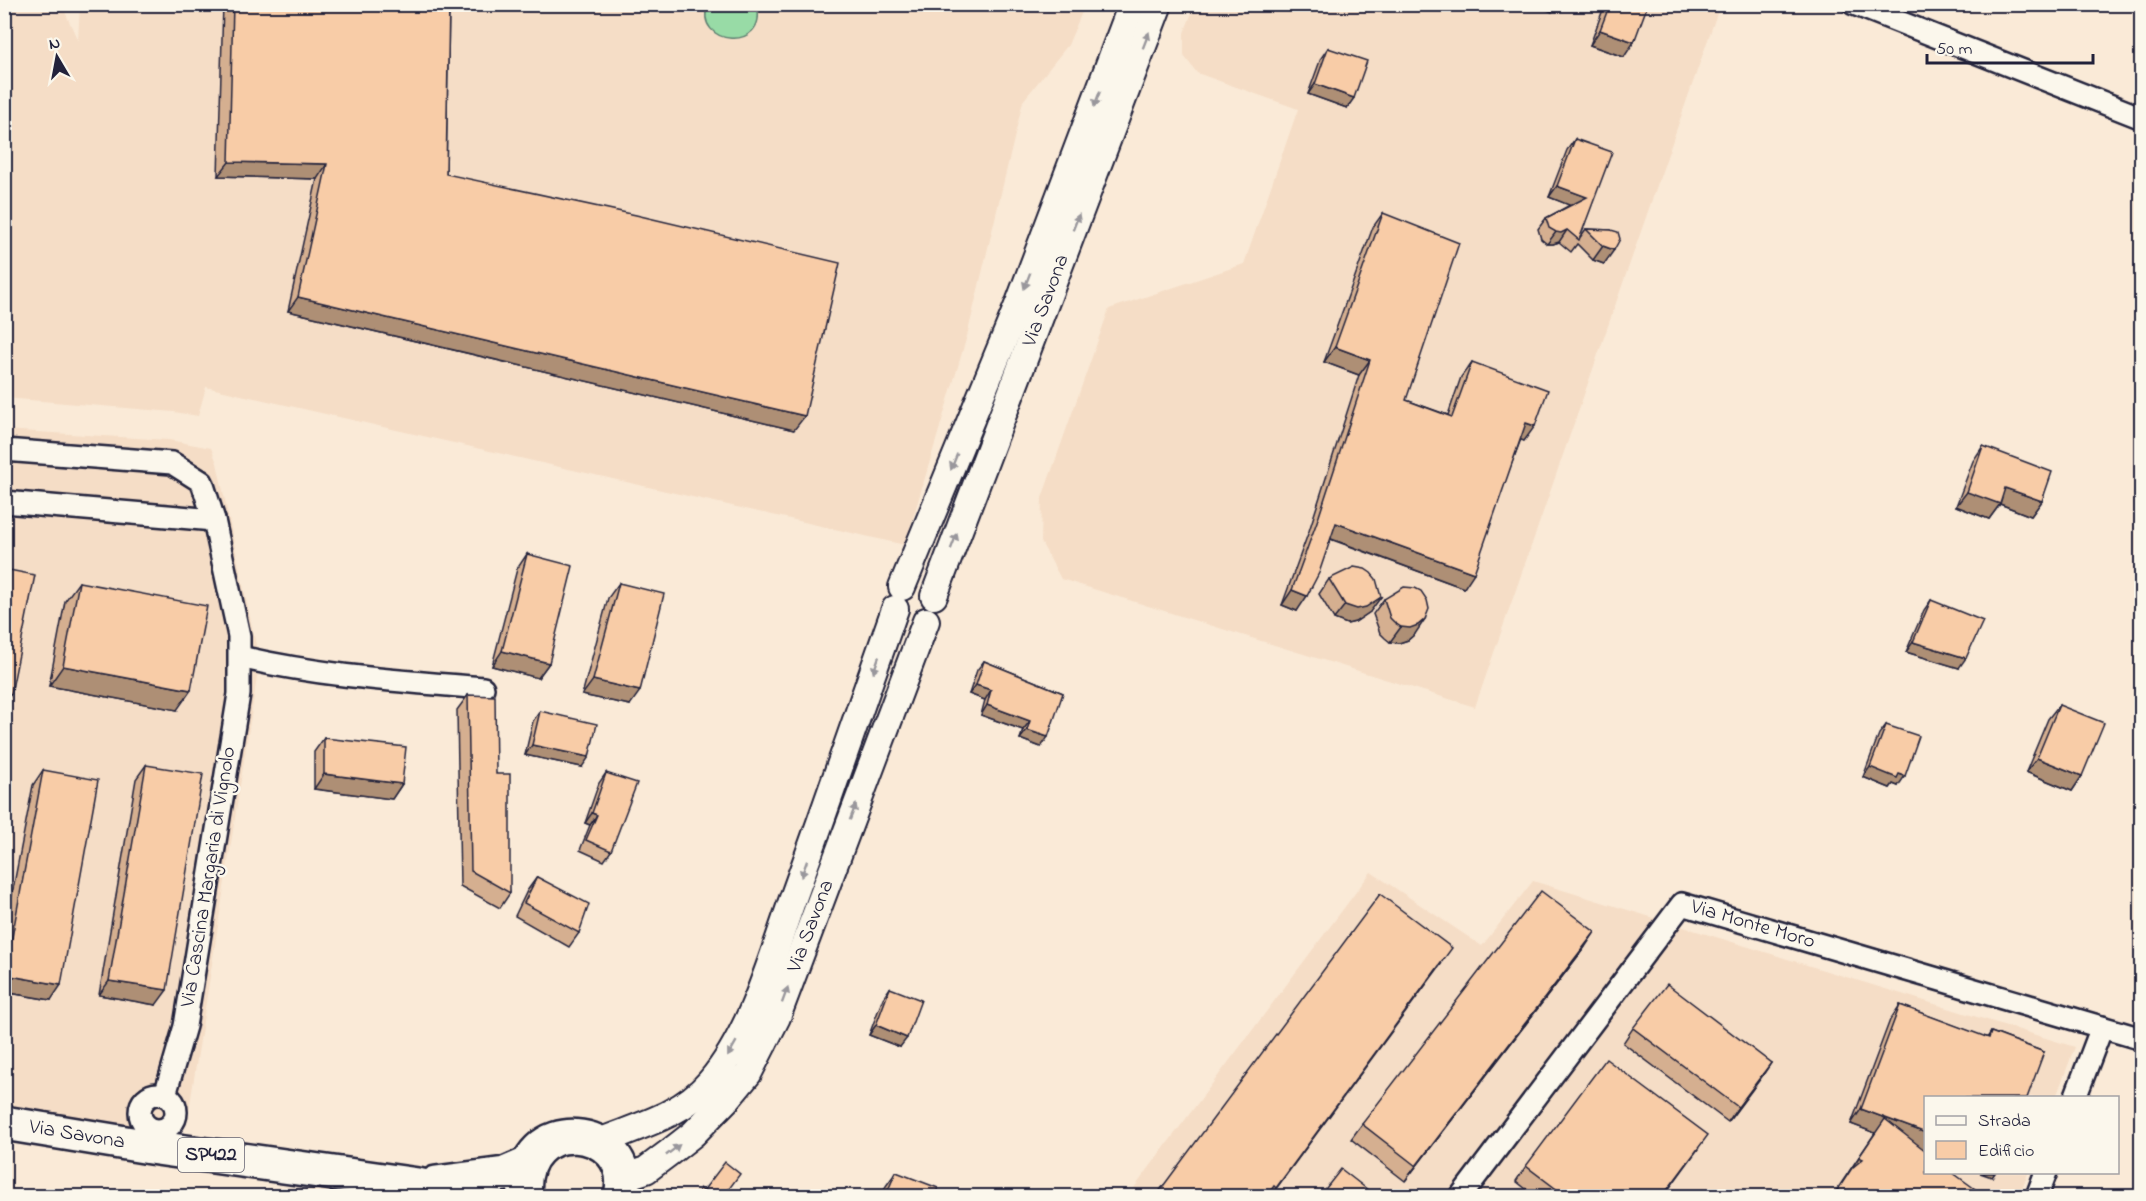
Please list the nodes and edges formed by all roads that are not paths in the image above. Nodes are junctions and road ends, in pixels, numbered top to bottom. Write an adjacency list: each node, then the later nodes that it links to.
1 (1132, 4): 17 (street, Via Savona, one-way to 17)
2 (1159, 4): 8 (street, Via Savona, one-way to 2)
3 (1854, 4): 4 (street)
4 (2142, 118)
5 (4, 450): 7 (street, Via Cascina Margaria di Vignolo)
6 (4, 502): 7 (street)
7 (214, 520): 10 (street, Via Cascina Margaria di Vignolo)
8 (934, 596)
9 (926, 621): 21 (street, Via Savona, one-way to 9)
10 (240, 657): 11 (street); 16 (street, Via Cascina Margaria di Vignolo)
11 (483, 688)
12 (2102, 1027): 13 (street, Via Monte Moro); 14 (street); 24 (street, Via Monte Moro)
13 (2142, 1039)
14 (2076, 1096)
15 (4, 1123): 16 (main road, Via Savona / SP422)
16 (152, 1139): 20 (main road, Via Savona / SP422)
17 (599, 1142): 18 (main road, SP422); 21 (main road)
18 (528, 1164): 20 (main road, Via Savona / SP422); 23 (main road)
19 (2046, 1174): 25 (street)
20 (418, 1185): 22 (main road, Via Savona / SP422)
21 (622, 1187)
22 (468, 1197)
23 (525, 1197)
24 (1461, 1197)
25 (2037, 1197)

